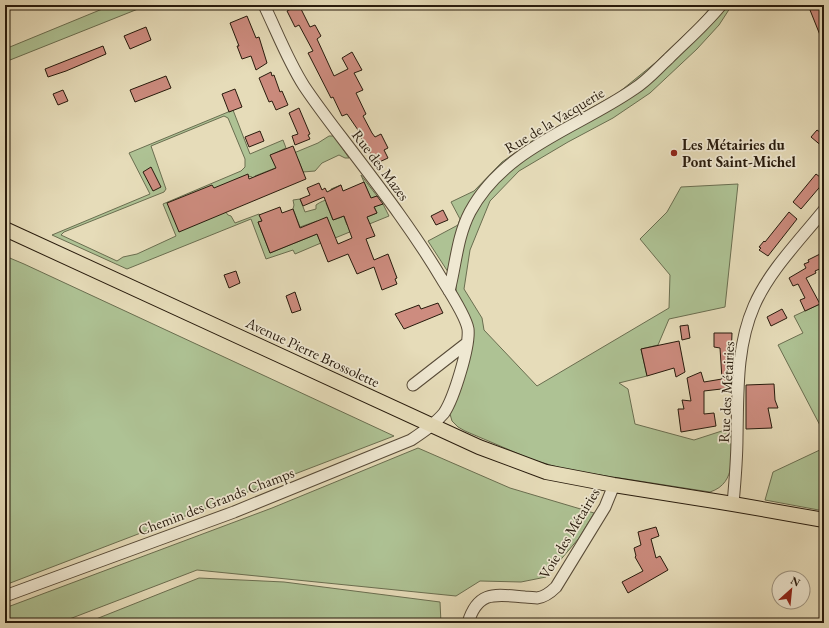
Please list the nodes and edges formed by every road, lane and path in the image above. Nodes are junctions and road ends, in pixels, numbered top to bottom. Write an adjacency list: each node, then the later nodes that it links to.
1 (264, 5): 5 (street, Rue des Mazes)
2 (721, 5): 5 (street, Rue de la Vacquerie)
3 (824, 210): 10 (street, Rue des Métairies)
4 (5, 229): 8 (main road, Avenue Pierre Brossolette)
5 (449, 291): 6 (street, Rue des Mazes)
6 (467, 343): 7 (street); 8 (street, Rue des Mazes)
7 (413, 385)
8 (432, 425): 9 (main road, Avenue Pierre Brossolette); 12 (street, Chemin des Grands Champs)
9 (614, 485): 10 (main road, Avenue Pierre Brossolette); 13 (street, Voie des Métairies)
10 (733, 504): 11 (main road, Avenue Pierre Brossolette)
11 (824, 520)
12 (5, 596)
13 (468, 623)

